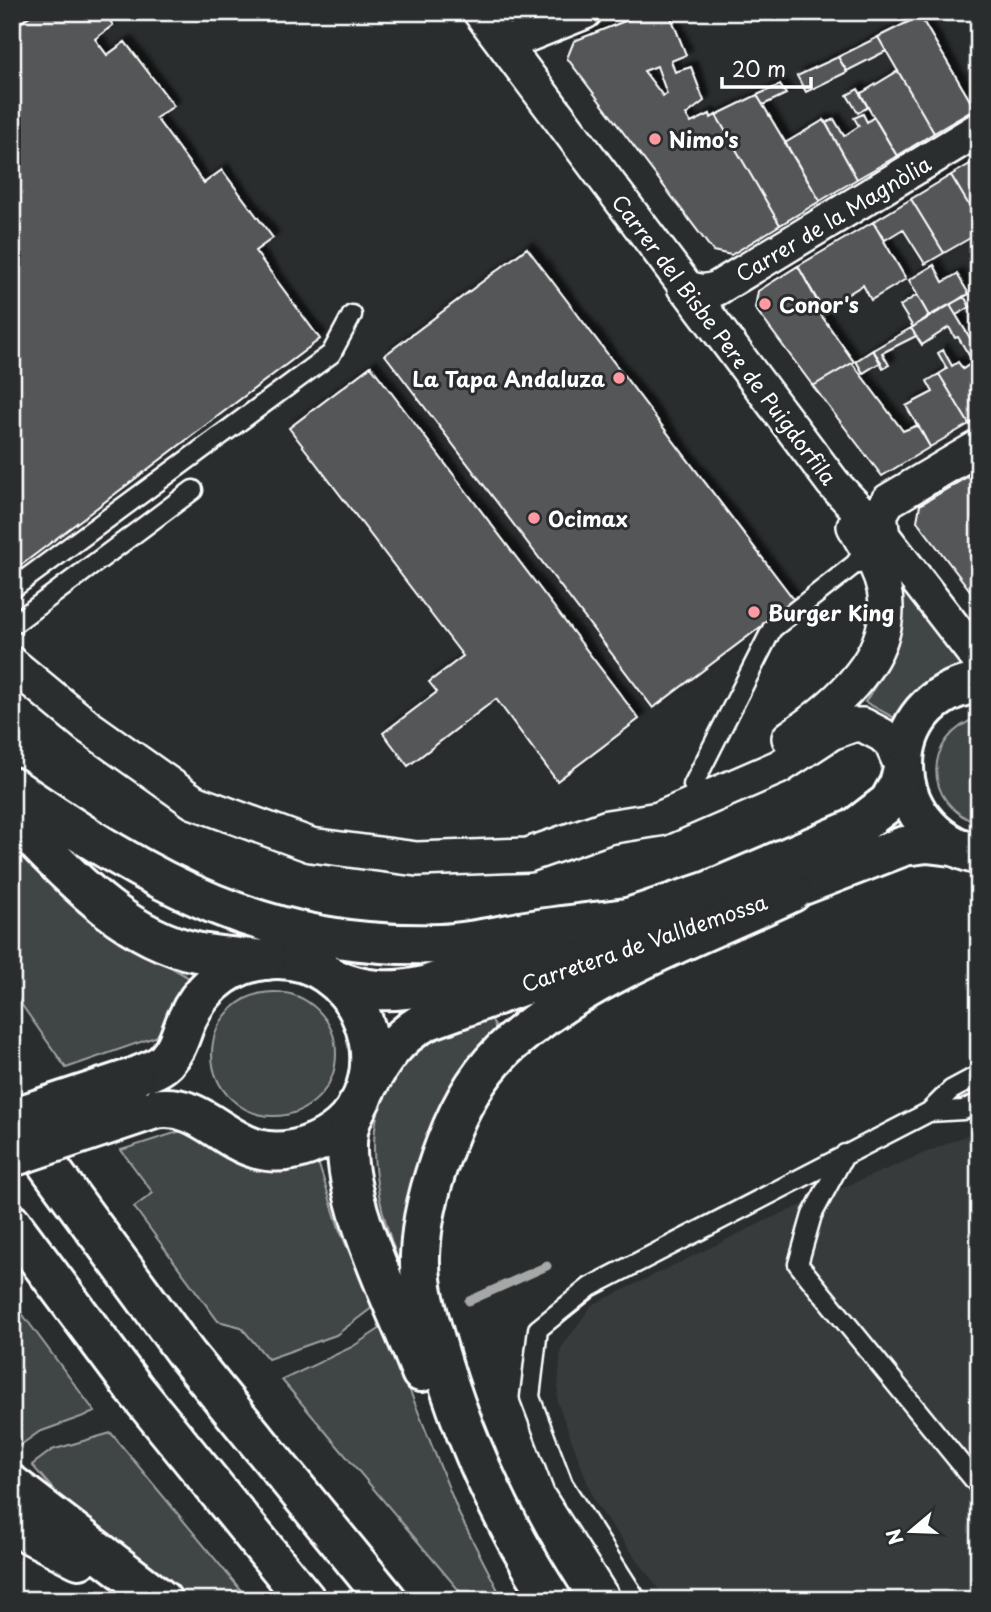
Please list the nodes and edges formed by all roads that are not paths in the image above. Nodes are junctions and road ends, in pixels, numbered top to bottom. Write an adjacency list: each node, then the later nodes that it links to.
1 (480, 12): 3 (street, Carrer del Bisbe Pere de Puigdorfila)
2 (585, 12): 3 (street)
3 (505, 44): 5 (street, Carrer del Bisbe Pere de Puigdorfila)
4 (979, 130): 5 (street, Carrer de la Magnòlia)
5 (684, 287): 9 (street, Carrer del Bisbe Pere de Puigdorfila)
6 (352, 315): 10 (lane)
7 (979, 447): 9 (street)
8 (193, 490): 11 (lane)
9 (871, 537): 12 (street, Carrer del Bisbe Pere de Puigdorfila); 16 (lane); 16 (street)
10 (12, 589)
11 (12, 625)
12 (979, 660)
13 (12, 664): 19 (street)
14 (979, 682): 15 (main road, Carretera de Valldemossa)
15 (903, 770): 19 (street); 20 (main road); 22 (main road, Carretera de Valldemossa)
16 (693, 785): 19 (street)
17 (12, 787): 22 (main road)
18 (12, 817): 23 (main road, Carretera de Valldemossa)
19 (608, 827)
20 (965, 850): 21 (main road, Carretera de Valldemossa)
21 (792, 892): 26 (main road, Carretera de Valldemossa); 41 (main road)
22 (635, 916): 24 (main road, Carretera de Valldemossa)
23 (266, 960): 24 (main road, Carretera de Valldemossa); 29 (main road, bridge)
24 (334, 979): 26 (main road)
25 (979, 1075): 28 (lane)
26 (361, 1098): 31 (main road, bridge); 40 (main road)
27 (979, 1102): 28 (lane)
28 (929, 1112): 30 (lane)
29 (12, 1118): 39 (main road)
30 (845, 1154): 34 (lane); 42 (lane)
31 (12, 1157)
32 (12, 1224): 38 (main road)
33 (12, 1485): 37 (main road)
34 (979, 1486)
35 (12, 1525): 36 (main road)
36 (147, 1600)
37 (162, 1600)
38 (306, 1600)
39 (387, 1600)
40 (524, 1600)
41 (552, 1600)
42 (637, 1600)

